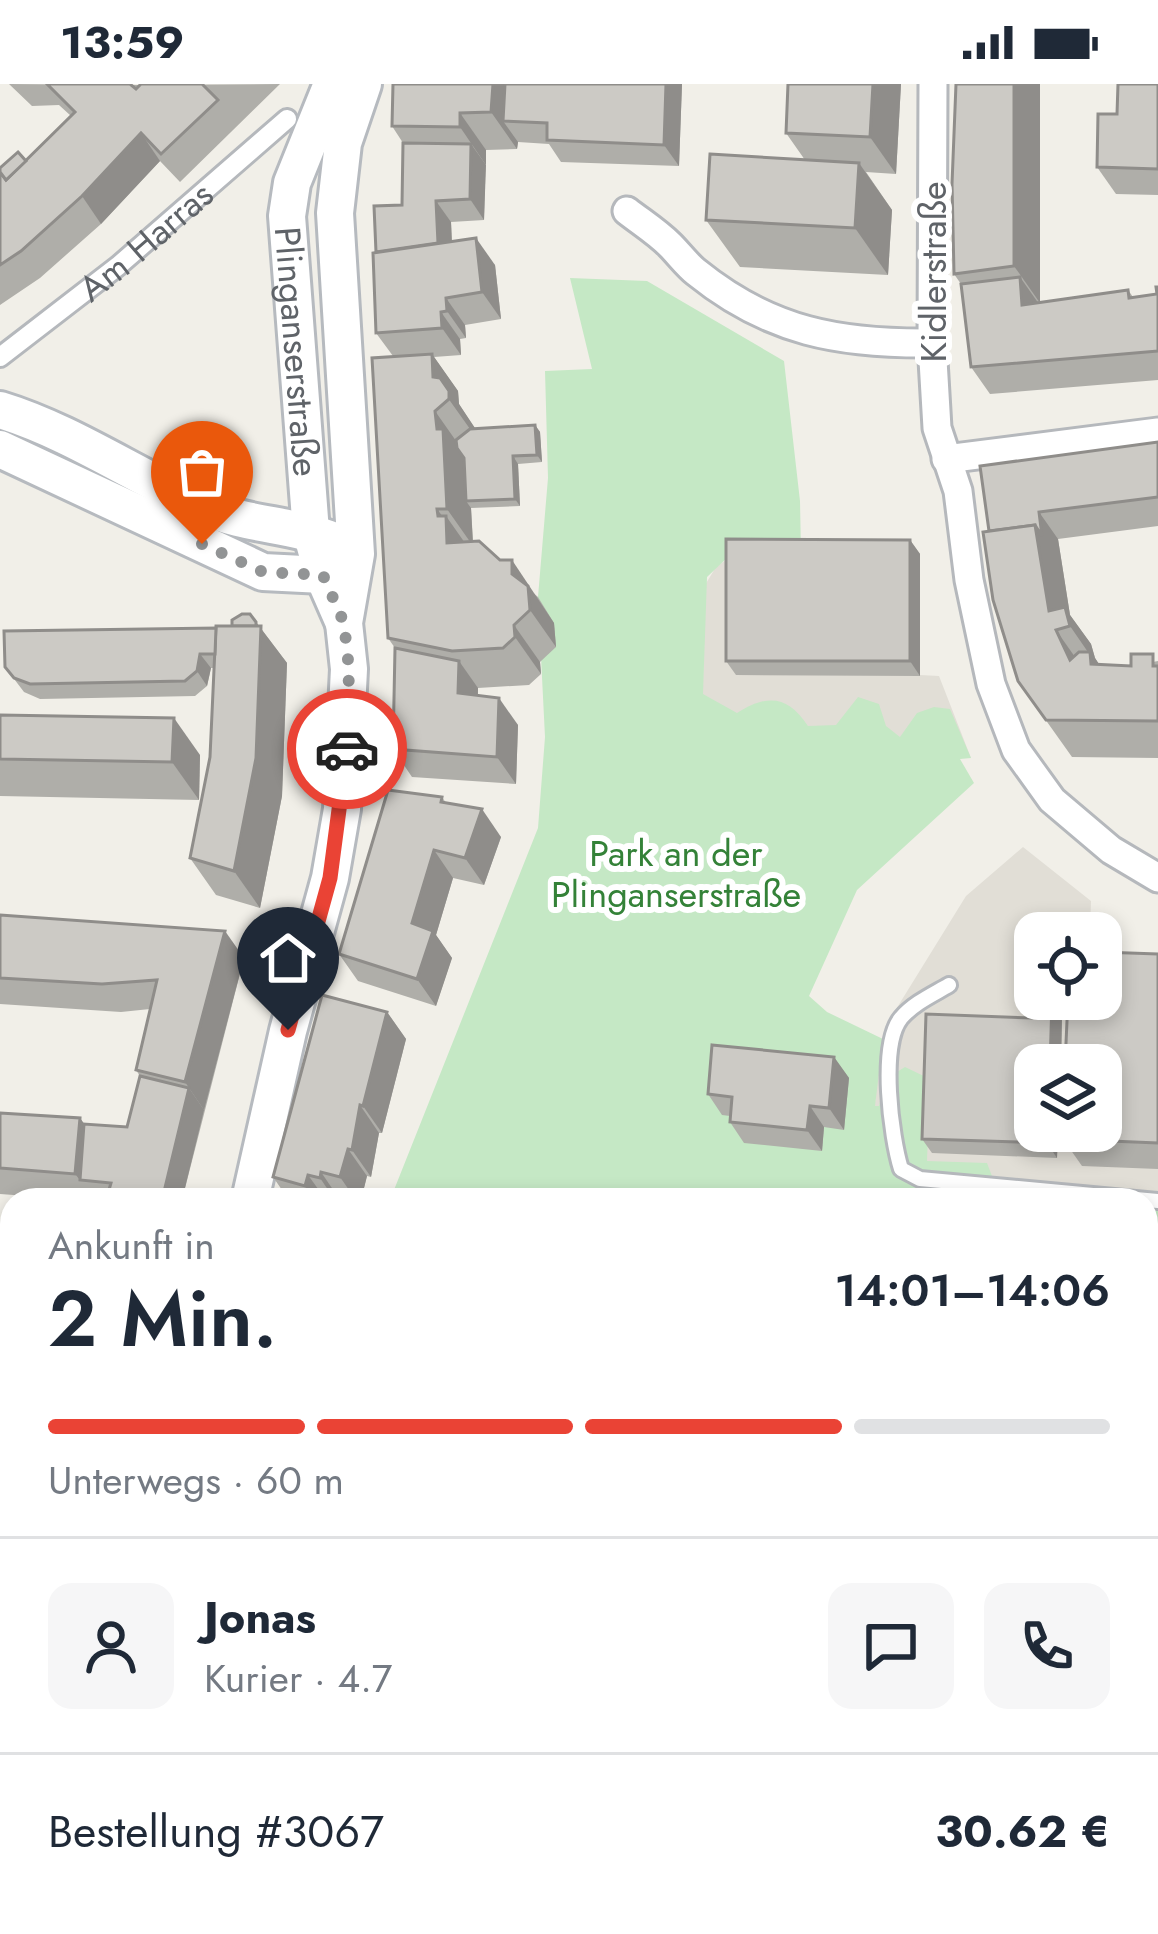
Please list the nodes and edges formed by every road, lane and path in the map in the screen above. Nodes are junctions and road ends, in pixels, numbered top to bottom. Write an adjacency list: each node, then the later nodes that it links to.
1 (332, 84): 12 (main road, Plinganserstraße)
2 (363, 84): 13 (main road, Plinganserstraße)
3 (933, 84): 6 (street, Kidlerstraße)
4 (287, 119): 7 (street, Am Harras)
5 (626, 211): 6 (street)
6 (932, 343): 11 (street, Kidlerstraße)
7 (0, 356)
8 (0, 410): 12 (main road)
9 (1158, 432): 11 (street)
10 (0, 449): 14 (main road)
11 (946, 459): 16 (street, Kidlerstraße)
12 (310, 532): 13 (main road); 14 (main road, Plinganserstraße)
13 (356, 554): 14 (main road); 15 (main road, Plinganserstraße)
14 (323, 575): 15 (main road, Plinganserstraße)
15 (344, 623): 18 (main road, Plinganserstraße)
16 (1158, 878)
17 (949, 986): 19 (lane)
18 (253, 1188)
19 (1017, 1188)

